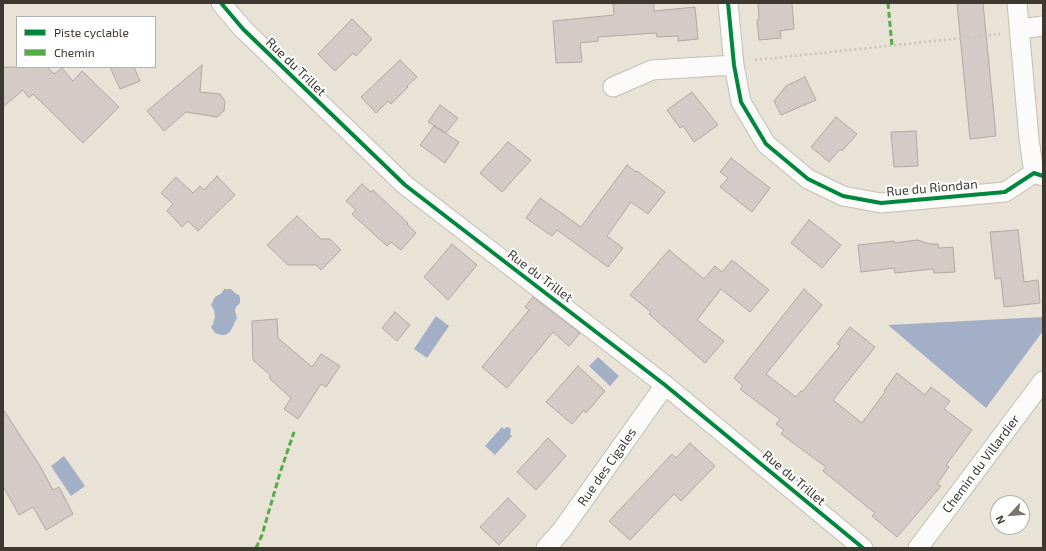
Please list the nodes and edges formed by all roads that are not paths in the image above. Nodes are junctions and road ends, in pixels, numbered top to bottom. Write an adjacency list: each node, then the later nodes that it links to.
1 (222, 3): 10 (street, Rue du Trillet)
2 (728, 3): 6 (street, Rue du Riondan)
3 (1017, 3): 5 (street)
4 (1043, 26): 5 (street)
5 (1020, 29): 8 (street)
6 (734, 65): 7 (street); 8 (street, Rue du Riondan)
7 (613, 87)
8 (1038, 175)
9 (1043, 381): 13 (street, Chemin du Villardier)
10 (665, 385): 11 (street, Rue des Cigales); 12 (street, Rue du Trillet)
11 (546, 548)
12 (864, 548)
13 (918, 548)

